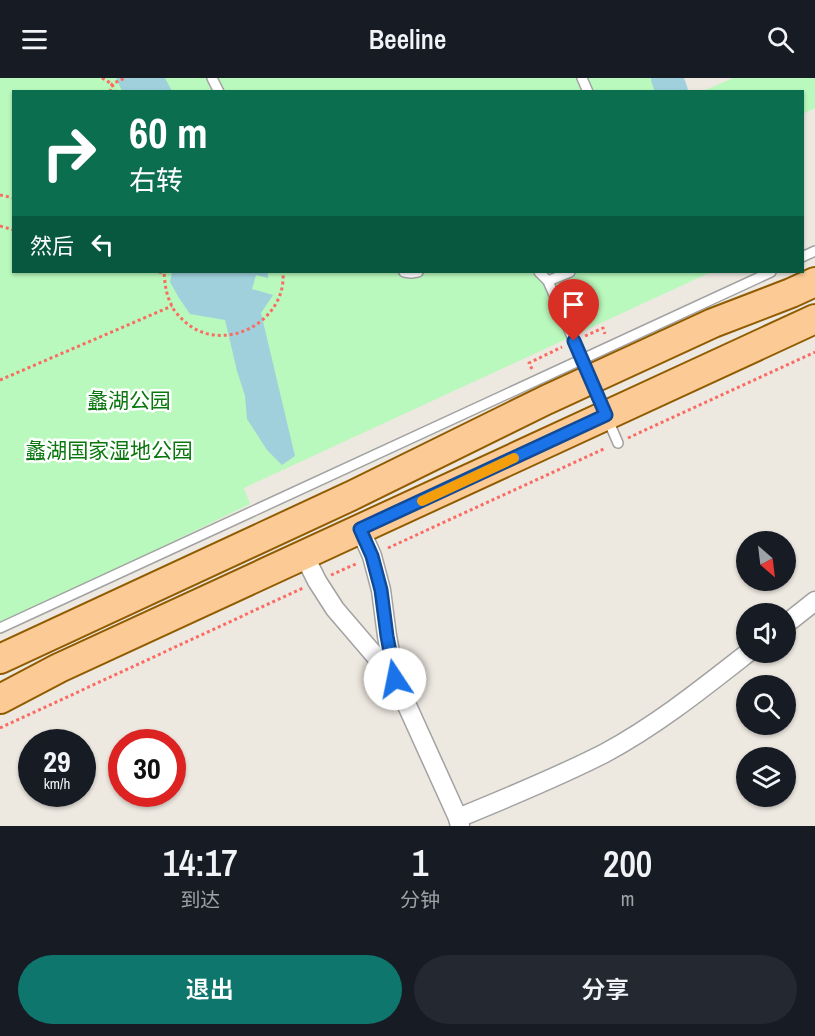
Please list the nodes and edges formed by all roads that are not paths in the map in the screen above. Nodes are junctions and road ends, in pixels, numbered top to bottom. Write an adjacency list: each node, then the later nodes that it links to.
1 (540, 273): 4 (lane)
2 (568, 273): 4 (lane)
3 (769, 273): 7 (lane)
4 (548, 281): 7 (lane)
5 (803, 288): 7 (main road)
6 (813, 320): 8 (main road)
7 (586, 369): 8 (lane); 14 (lane); 15 (main road)
8 (606, 415): 9 (lane); 10 (main road)
9 (618, 443)
10 (360, 529): 11 (main road); 17 (street)
11 (304, 555): 17 (street); 18 (main road)
12 (815, 602): 13 (street)
13 (796, 616)
14 (0, 628)
15 (0, 659)
16 (736, 662): 19 (street)
17 (395, 679): 19 (street)
18 (0, 699)
19 (459, 822)

